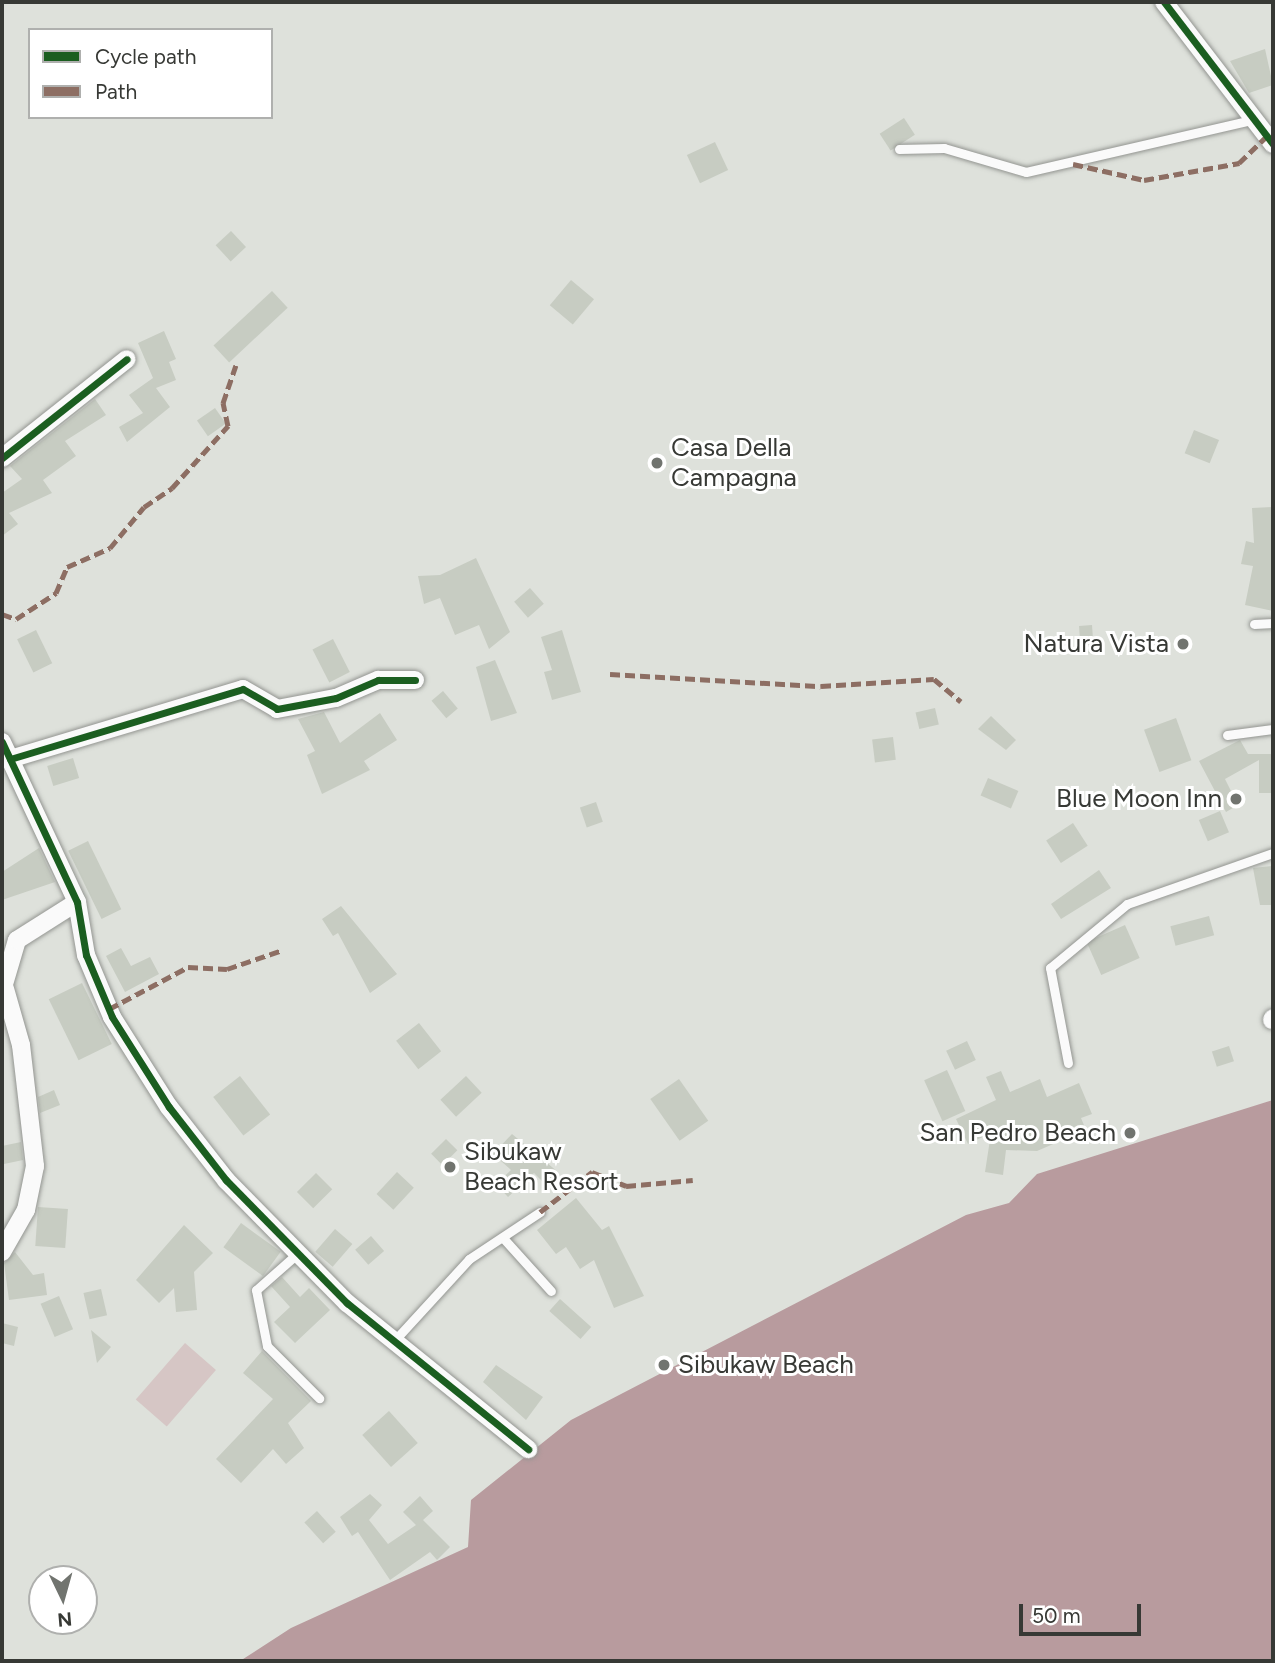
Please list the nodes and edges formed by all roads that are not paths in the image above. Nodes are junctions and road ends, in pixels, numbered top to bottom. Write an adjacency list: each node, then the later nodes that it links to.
1 (1164, 2): 2 (street)
2 (1252, 120): 3 (street); 4 (lane)
3 (1273, 144)
4 (899, 149)
5 (127, 359): 6 (street)
6 (2, 458)
7 (1273, 623): 8 (lane)
8 (1254, 624)
9 (415, 680): 13 (street)
10 (1273, 729): 11 (lane)
11 (1227, 735)
12 (2, 742): 13 (street)
13 (10, 759): 15 (street)
14 (1273, 853): 17 (lane)
15 (78, 902): 16 (street); 21 (street)
16 (4, 990): 20 (street)
17 (1068, 1063)
18 (540, 1212): 19 (lane)
19 (504, 1239): 22 (lane); 23 (lane)
20 (2, 1252)
21 (298, 1253): 23 (street); 24 (lane)
22 (551, 1291)
23 (393, 1343): 25 (street)
24 (319, 1398)
25 (528, 1448)

